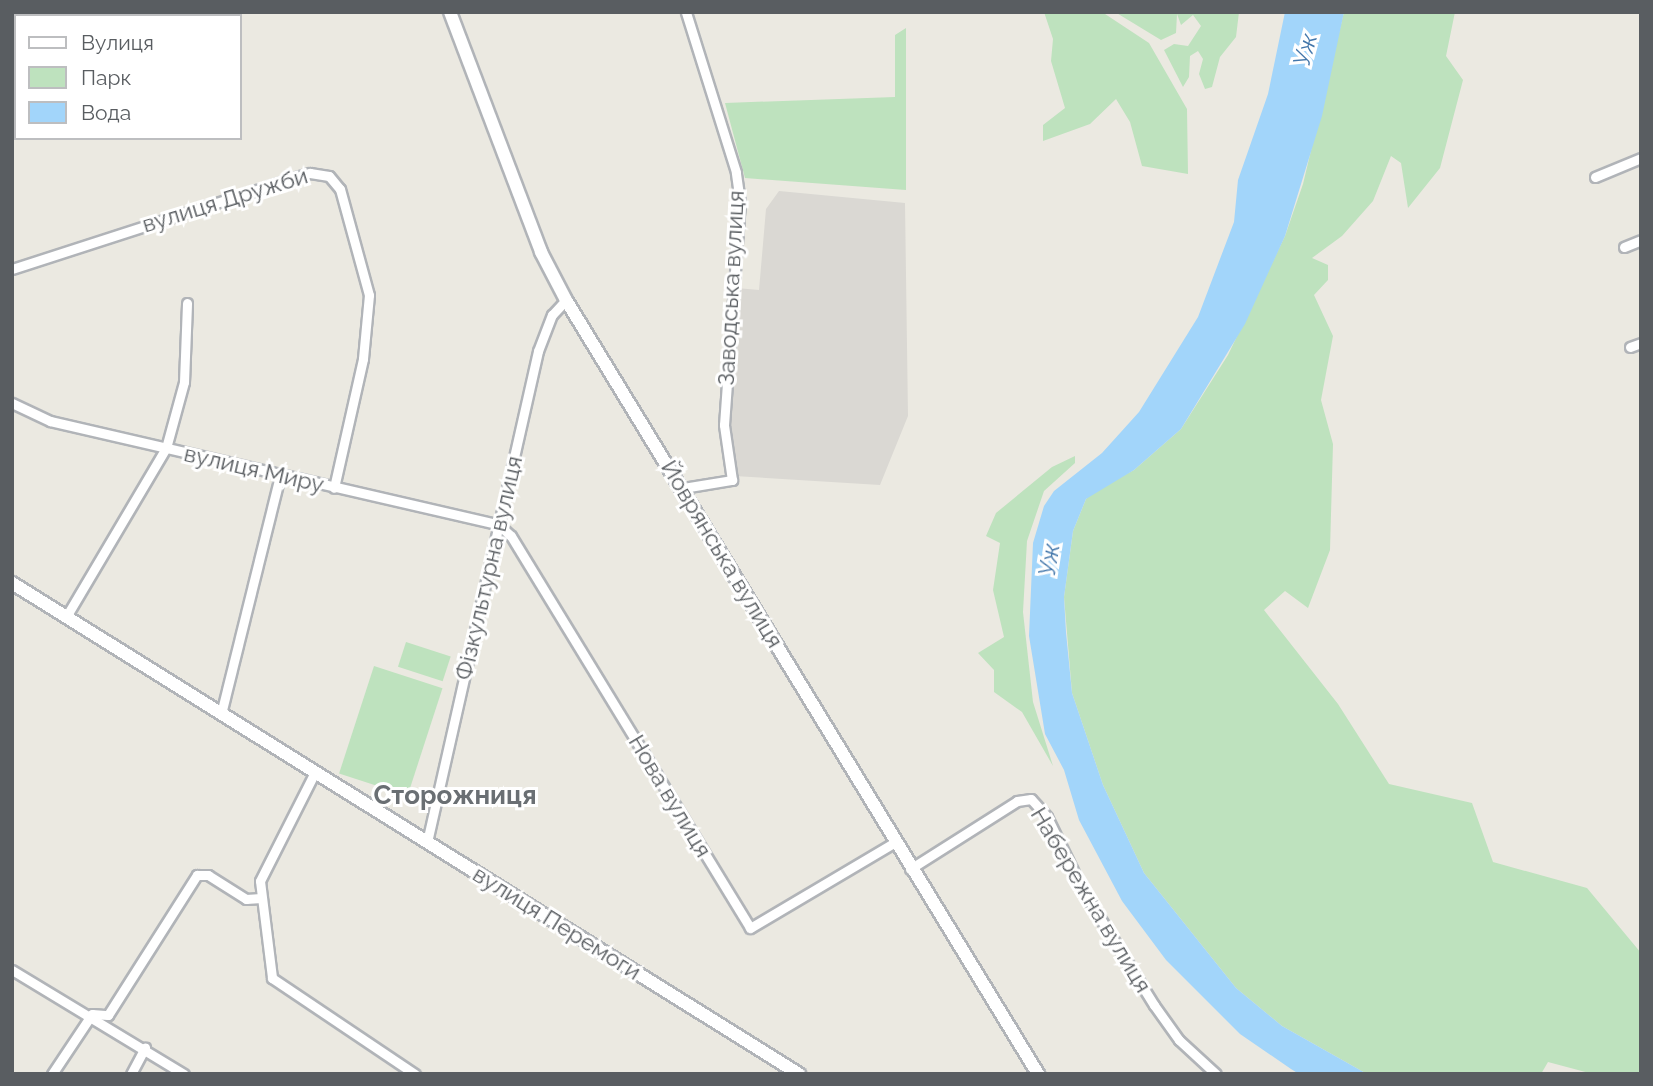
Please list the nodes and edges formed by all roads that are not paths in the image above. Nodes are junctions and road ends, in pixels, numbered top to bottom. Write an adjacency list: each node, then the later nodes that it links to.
1 (450, 12): 8 (street, Йоврянська вулиця)
2 (685, 12): 16 (street, Заводська вулиця)
3 (1641, 158): 4 (street)
4 (1595, 177)
5 (1641, 240): 6 (street)
6 (1624, 247)
7 (12, 270): 15 (street, вулиця Дружби)
8 (566, 300): 16 (street, Йоврянська вулиця); 17 (street, Фізкультурна вулиця)
9 (187, 303): 13 (street)
10 (1641, 343): 11 (street)
11 (1630, 347)
12 (12, 403): 13 (street, вулиця Миру)
13 (166, 448): 14 (street, вулиця Миру); 19 (street)
14 (280, 476): 15 (street, вулиця Миру); 20 (street)
15 (334, 488): 17 (street, вулиця Миру)
16 (683, 488): 23 (street, Йоврянська вулиця)
17 (499, 525): 22 (street, Фізкультурна вулиця); 23 (street, Нова вулиця)
18 (12, 583): 19 (street, вулиця Перемоги)
19 (66, 617): 20 (street, вулиця Перемоги)
20 (221, 714): 21 (street, вулиця Перемоги)
21 (315, 772): 22 (street, вулиця Перемоги); 25 (street)
22 (427, 842): 33 (street, вулиця Перемоги)
23 (894, 843): 24 (street, Йоврянська вулиця)
24 (910, 869): 34 (street, Йоврянська вулиця); 35 (street, Набережна вулиця)
25 (261, 898): 27 (street); 32 (street)
26 (12, 970): 27 (street)
27 (89, 1017): 28 (street); 29 (street)
28 (145, 1048): 30 (street); 31 (street)
29 (52, 1074)
30 (131, 1074)
31 (184, 1074)
32 (415, 1074)
33 (799, 1074)
34 (1038, 1074)
35 (1216, 1074)

